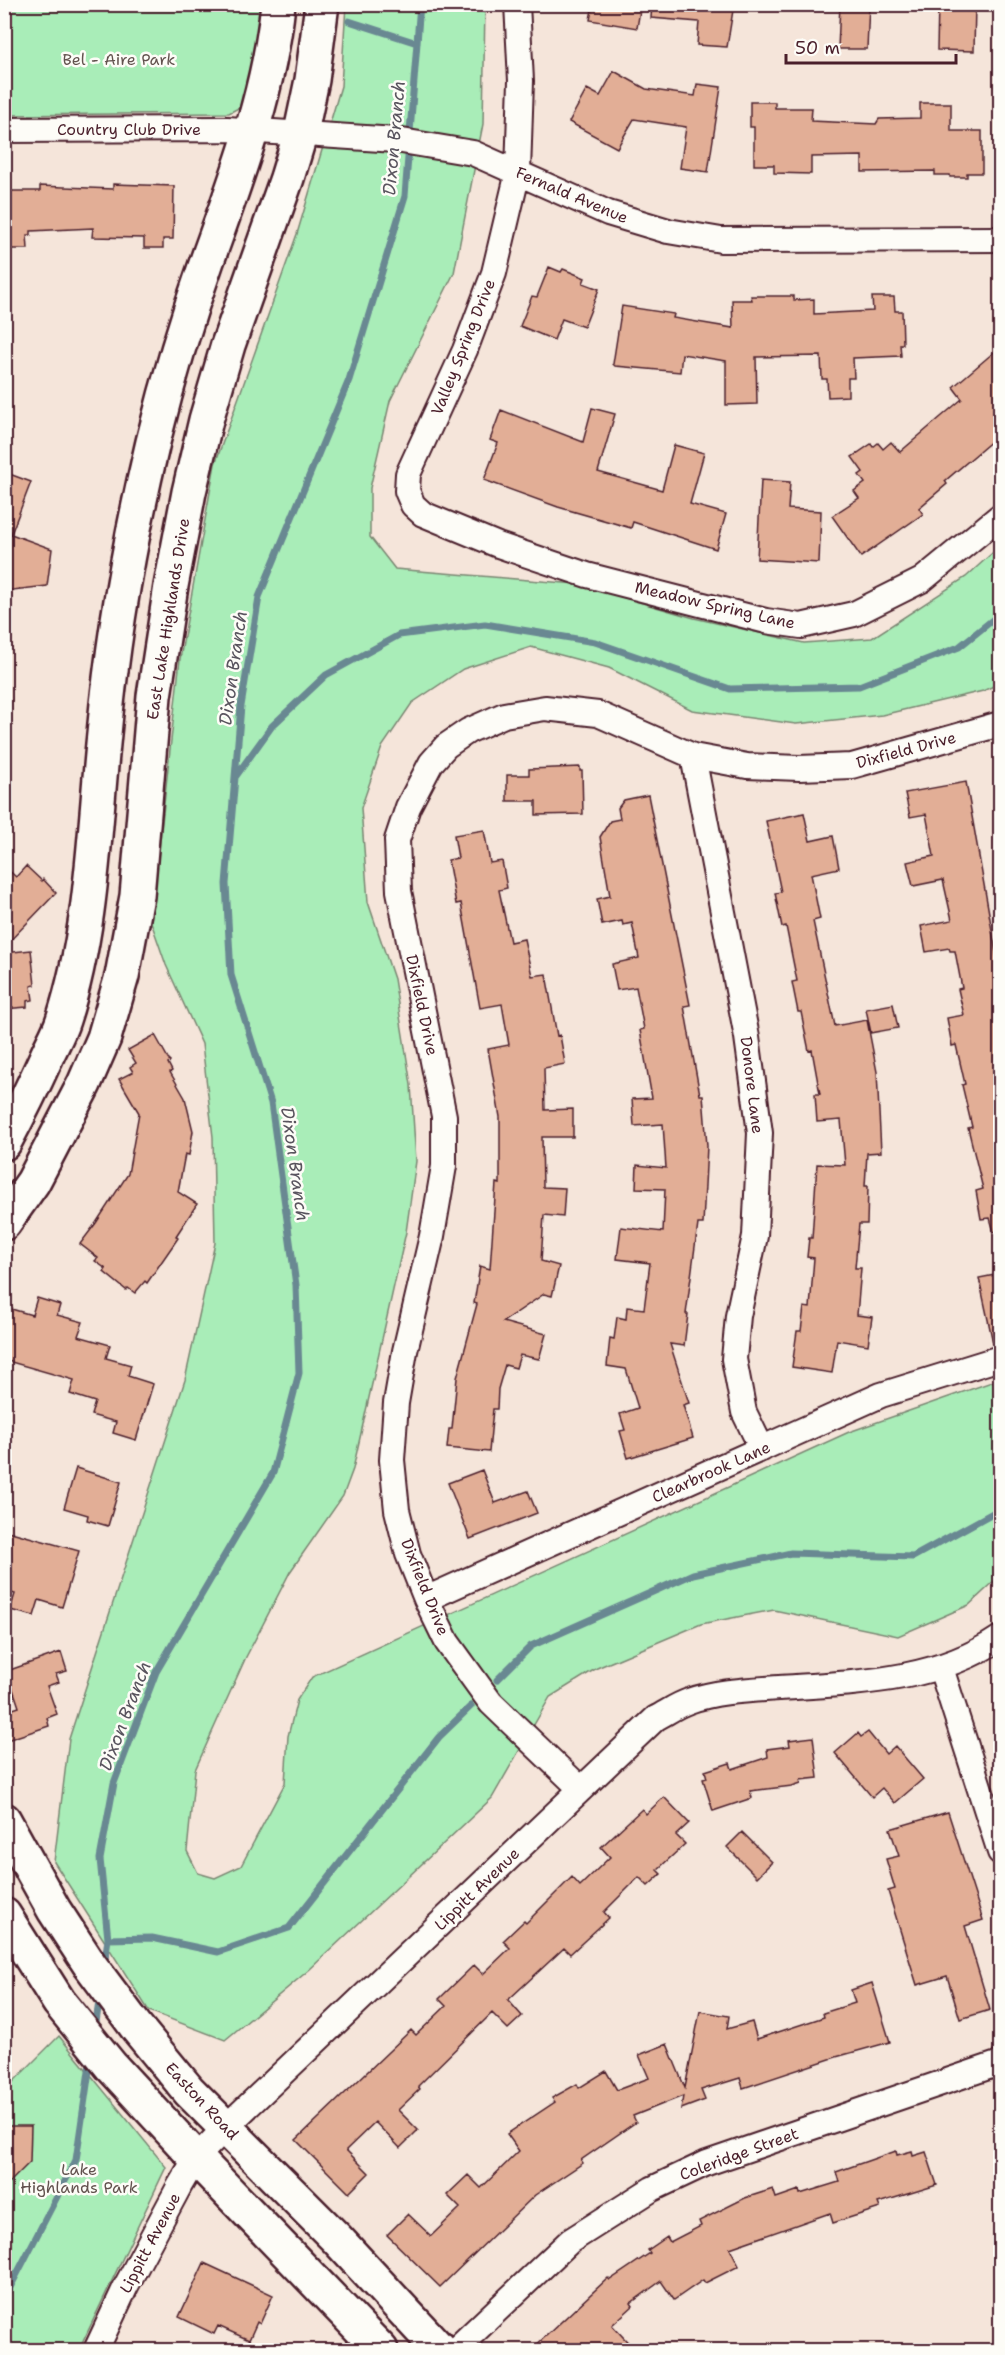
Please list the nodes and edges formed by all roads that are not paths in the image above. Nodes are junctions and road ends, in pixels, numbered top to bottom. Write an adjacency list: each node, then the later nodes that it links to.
1 (278, 4): 5 (main road)
2 (322, 4): 6 (main road, East Lake Highlands Drive)
3 (517, 4): 7 (street, Valley Spring Drive)
4 (4, 130): 5 (street, Country Club Drive)
5 (253, 130): 6 (street, Fernald Avenue); 13 (main road)
6 (300, 132): 7 (street, Fernald Avenue); 14 (main road, East Lake Highlands Drive)
7 (518, 172): 8 (street, Fernald Avenue); 9 (street, Valley Spring Drive)
8 (1000, 239)
9 (413, 505): 10 (street, Meadow Spring Lane)
10 (1000, 516)
11 (1000, 724): 12 (street, Dixfield Drive)
12 (693, 756): 16 (street, Donore Lane); 17 (street, Dixfield Drive)
13 (4, 1143)
14 (4, 1223)
15 (1000, 1358): 16 (street, Clearbrook Lane)
16 (762, 1449): 17 (street, Clearbrook Lane)
17 (426, 1599): 20 (street, Dixfield Drive)
18 (1000, 1638): 19 (street, Lippitt Avenue)
19 (941, 1668): 20 (street, Lippitt Avenue); 22 (street)
20 (581, 1789): 25 (street, Lippitt Avenue)
21 (8, 1827): 25 (main road, Easton Road)
22 (1000, 1852)
23 (4, 1915): 26 (main road)
24 (1000, 2063): 30 (street, Coleridge Street)
25 (226, 2127): 26 (street, Lippitt Avenue); 29 (main road, Easton Road)
26 (196, 2158): 27 (street, Lippitt Avenue); 28 (main road)
27 (96, 2350)
28 (381, 2350)
29 (440, 2350)
30 (455, 2350)

